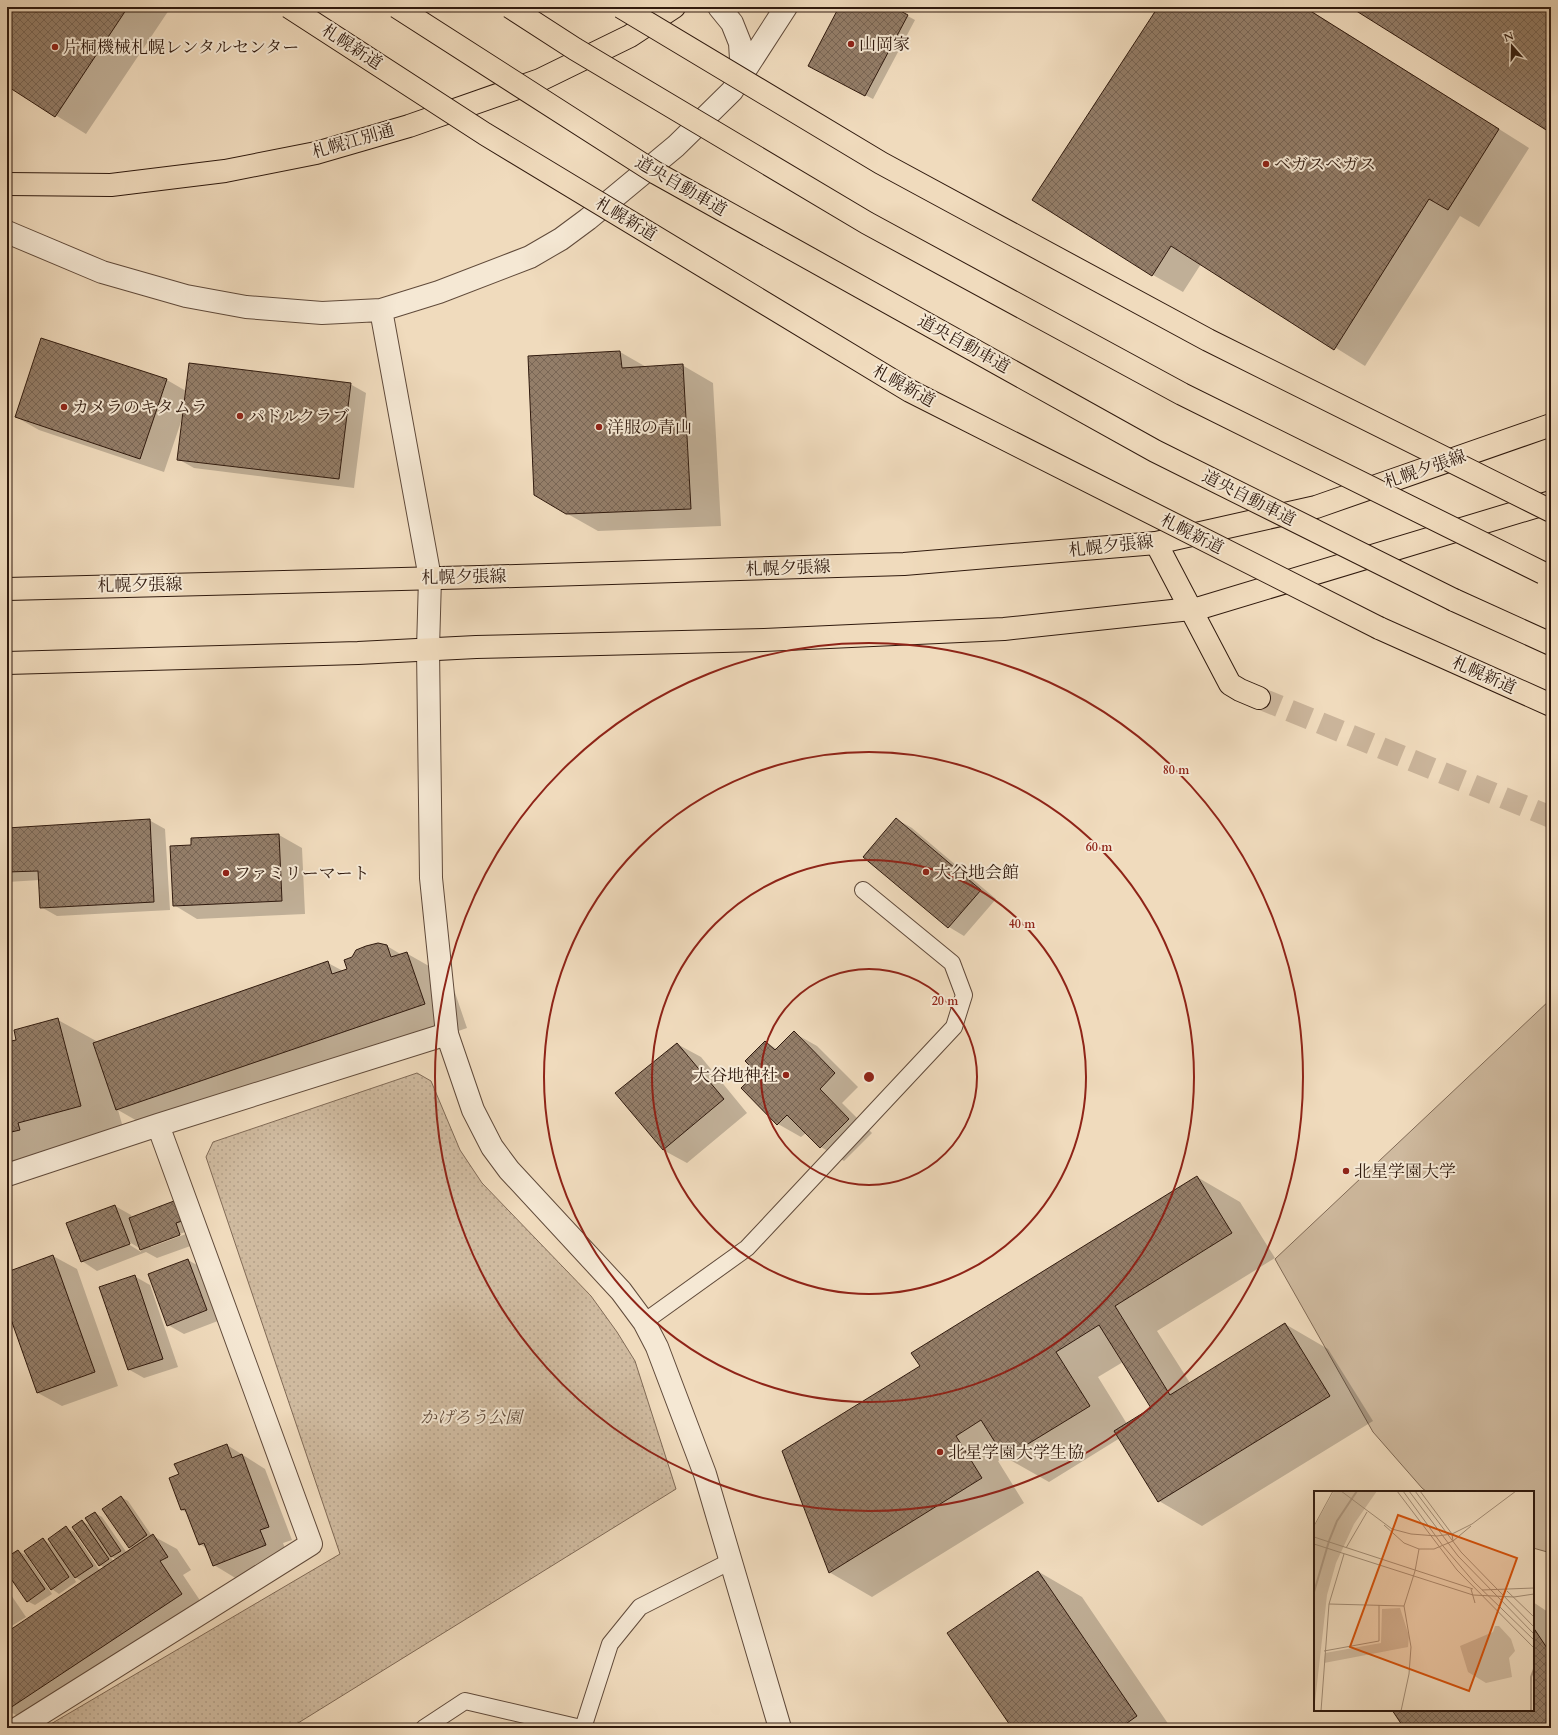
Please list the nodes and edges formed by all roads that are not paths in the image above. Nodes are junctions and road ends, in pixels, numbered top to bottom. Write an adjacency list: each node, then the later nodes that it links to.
1 (290, 7): 24 (main road, 札幌新道, bridge)
2 (397, 7): 20 (main road, 道央自動車道, bridge)
3 (510, 7): 16 (main road, bridge)
4 (621, 7): 14 (main road, bridge)
5 (674, 7): 9 (main road, 札幌江別通)
6 (719, 7): 8 (street)
7 (786, 7): 8 (street)
8 (742, 75): 11 (street)
9 (7, 184)
10 (7, 232): 11 (street)
11 (381, 310): 17 (street)
12 (1551, 425): 15 (main road, 札幌夕張線)
13 (1551, 502): 19 (main road)
14 (1551, 511)
15 (1156, 543): 17 (main road, 札幌夕張線); 19 (main road)
16 (1547, 575)
17 (430, 578): 18 (main road, 札幌夕張線); 21 (street)
18 (7, 589)
19 (1190, 608): 21 (main road); 23 (main road)
20 (1551, 644)
21 (428, 649): 22 (main road); 26 (street)
22 (7, 663)
23 (1259, 698)
24 (1551, 706)
25 (863, 890): 29 (lane)
26 (447, 1034): 27 (street); 29 (street)
27 (158, 1125): 28 (street); 31 (street)
28 (7, 1175)
29 (644, 1322): 30 (street)
30 (731, 1561): 33 (lane); 34 (street)
31 (18, 1728)
32 (424, 1728): 33 (lane)
33 (582, 1728)
34 (780, 1728)

